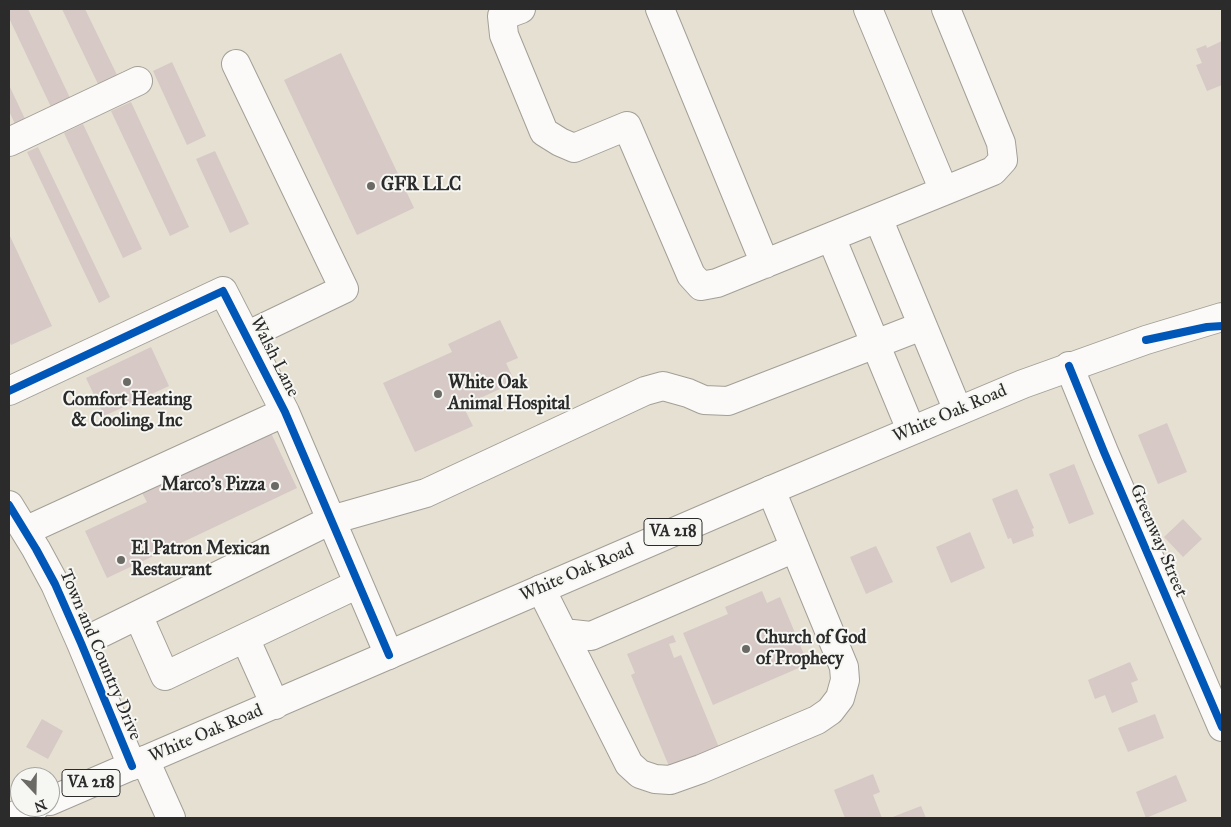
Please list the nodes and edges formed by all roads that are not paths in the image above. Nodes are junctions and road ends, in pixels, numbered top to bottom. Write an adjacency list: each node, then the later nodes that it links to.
1 (520, 9): 11 (street)
2 (660, 9): 11 (street)
3 (868, 9): 8 (street)
4 (946, 9): 8 (street)
5 (236, 64): 15 (street)
6 (138, 81): 7 (street)
7 (9, 142)
8 (944, 191): 9 (street)
9 (878, 218): 10 (street); 13 (street)
10 (831, 237): 11 (street); 17 (street)
11 (765, 264)
12 (1222, 317): 16 (street, White Oak Road / VA 218)
13 (922, 326): 17 (street); 20 (street)
14 (1222, 326): 16 (street)
15 (246, 336): 19 (street, Walsh Lane); 21 (street, Walsh Lane)
16 (1146, 340): 18 (street, White Oak Road / VA 218)
17 (875, 343): 22 (street); 25 (street)
18 (1069, 366): 20 (street, White Oak Road / VA 218); 36 (street, Greenway Street)
19 (9, 391)
20 (958, 411): 22 (street, White Oak Road / VA 218)
21 (285, 412): 25 (street, Walsh Lane); 26 (street)
22 (911, 430): 23 (street, White Oak Road / VA 218)
23 (771, 490): 27 (street); 29 (street, White Oak Road / VA 218)
24 (9, 505): 26 (street, Town and Country Drive)
25 (331, 520): 28 (street, Walsh Lane); 30 (street)
26 (25, 531): 33 (street, Town and Country Drive)
27 (795, 548): 31 (street); 31 (street)
28 (358, 584): 32 (street); 34 (street, Walsh Lane)
29 (541, 589): 31 (street); 34 (street, White Oak Road / VA 218)
30 (138, 615): 32 (street); 33 (street)
31 (563, 633)
32 (245, 638): 35 (street)
33 (81, 643): 37 (street, Town and Country Drive)
34 (389, 655): 35 (street, White Oak Road / VA 218)
35 (275, 704): 37 (street, White Oak Road / VA 218)
36 (1222, 727)
37 (138, 763): 38 (street, White Oak Road / VA 218); 39 (street, Town and Country Drive)
38 (60, 797)
39 (170, 818)

